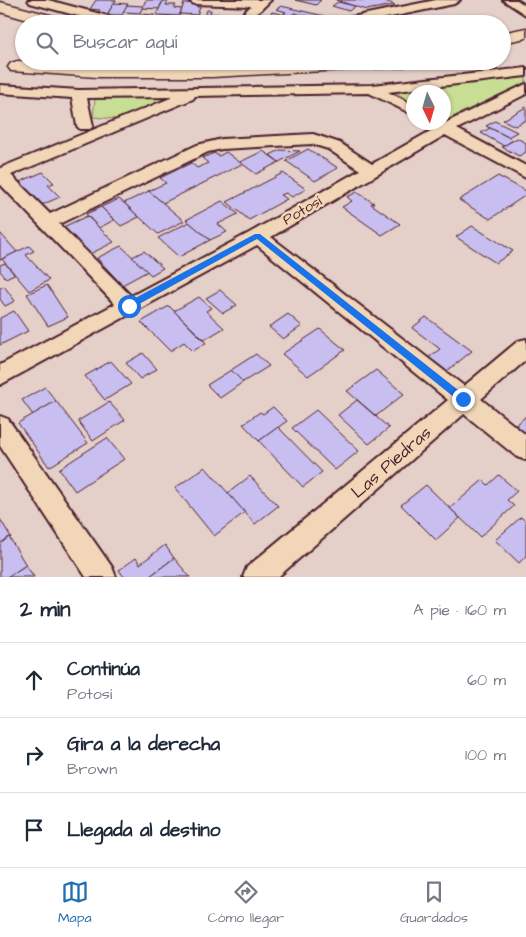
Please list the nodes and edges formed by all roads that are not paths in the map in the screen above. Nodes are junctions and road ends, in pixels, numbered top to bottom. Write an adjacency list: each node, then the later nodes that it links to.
1 (34, 0): 9 (street)
2 (194, 0): 5 (street)
3 (454, 0): 6 (street)
4 (509, 0): 8 (street)
5 (263, 2): 10 (street)
6 (436, 2): 11 (street)
7 (4, 5): 9 (highway)
8 (526, 11)
9 (66, 14)
10 (248, 15)
11 (378, 15)
12 (526, 33): 13 (highway)
13 (511, 36)
14 (526, 42): 15 (highway)
15 (511, 44)
16 (79, 70): 17 (highway)
17 (231, 70)
18 (526, 72): 19 (street)
19 (372, 88): 22 (street); 24 (street)
20 (526, 88): 25 (street, Potosí)
21 (0, 89): 23 (street)
22 (199, 92): 23 (street); 26 (street)
23 (80, 94): 27 (street)
24 (406, 107)
25 (451, 121)
26 (124, 123): 27 (street); 33 (street)
27 (85, 126): 30 (street)
28 (433, 130): 31 (street, Potosí)
29 (446, 130): 32 (street)
30 (0, 161)
31 (372, 170): 34 (street); 35 (street, Potosí)
32 (526, 173)
33 (0, 174): 34 (street)
34 (48, 222): 36 (street)
35 (258, 236): 36 (street, Potosí); 39 (street)
36 (129, 306): 38 (street, Potosí)
37 (526, 347): 39 (street, Las Piedras)
38 (0, 376)
39 (463, 399): 41 (street); 43 (street, Las Piedras)
40 (0, 426): 42 (street)
41 (526, 449)
42 (102, 577)
43 (257, 577)

